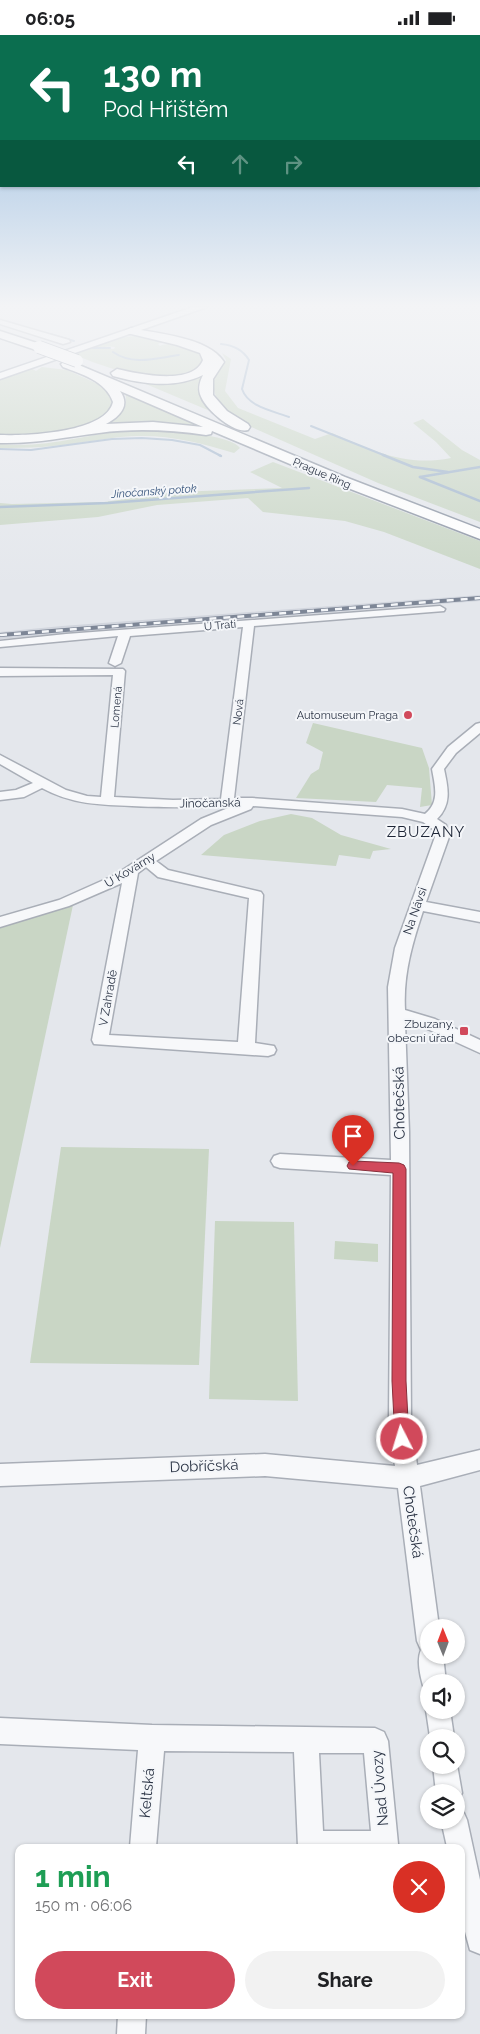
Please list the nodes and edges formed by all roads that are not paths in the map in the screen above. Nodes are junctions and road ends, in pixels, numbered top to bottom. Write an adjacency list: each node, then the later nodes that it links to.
1 (119, 400): 4 (highway)
2 (160, 400): 6 (highway, Prague Ring)
3 (210, 400): 6 (highway)
4 (73, 433): 5 (highway); 6 (highway)
5 (0, 439)
6 (269, 446): 7 (highway, Prague Ring); 8 (highway, Prague Ring)
7 (480, 526)
8 (480, 534)
9 (440, 609): 10 (street, U Trati)
10 (249, 623): 11 (street, U Trati); 20 (street, Nová)
11 (125, 633): 12 (street, U Trati); 13 (street)
12 (0, 644)
13 (115, 663)
14 (0, 672): 19 (street, Lomená)
15 (480, 727): 22 (street)
16 (0, 759): 17 (street, Jinočanská)
17 (42, 783): 18 (street); 19 (street, Jinočanská)
18 (0, 795)
19 (107, 802): 20 (street, Jinočanská)
20 (227, 802): 21 (street, Jinočanská)
21 (252, 802): 22 (street, Jinočanská); 23 (street, U Kovárny)
22 (428, 819): 25 (street, Na Návsi)
23 (147, 861): 24 (street, U Kovárny); 30 (street)
24 (131, 871): 27 (street, U Kovárny); 30 (street, V Zahradě)
25 (417, 905): 26 (street); 28 (street, Na Návsi)
26 (480, 917)
27 (0, 923)
28 (396, 1013): 29 (street); 33 (street, Chotečská)
29 (480, 1047)
30 (246, 1049): 31 (street, V Zahradě)
31 (268, 1050)
32 (280, 1161): 33 (street)
33 (399, 1169): 36 (street, Chotečská)
34 (480, 1460): 36 (street, Dobříčská)
35 (3, 1478): 36 (street, Dobříčská)
36 (407, 1478): 37 (street, Chotečská)
37 (426, 1619)
38 (0, 1731): 39 (street, Nad Úvozy)
39 (152, 1737): 40 (street, Nad Úvozy); 42 (street, Keltská)
40 (306, 1740): 40 (street, Nad Úvozy)
41 (456, 1829): 43 (street)
42 (143, 1844)
43 (459, 1844)
44 (465, 1873): 45 (street)
45 (480, 1940)
46 (132, 2019): 47 (street)
47 (130, 2034)

